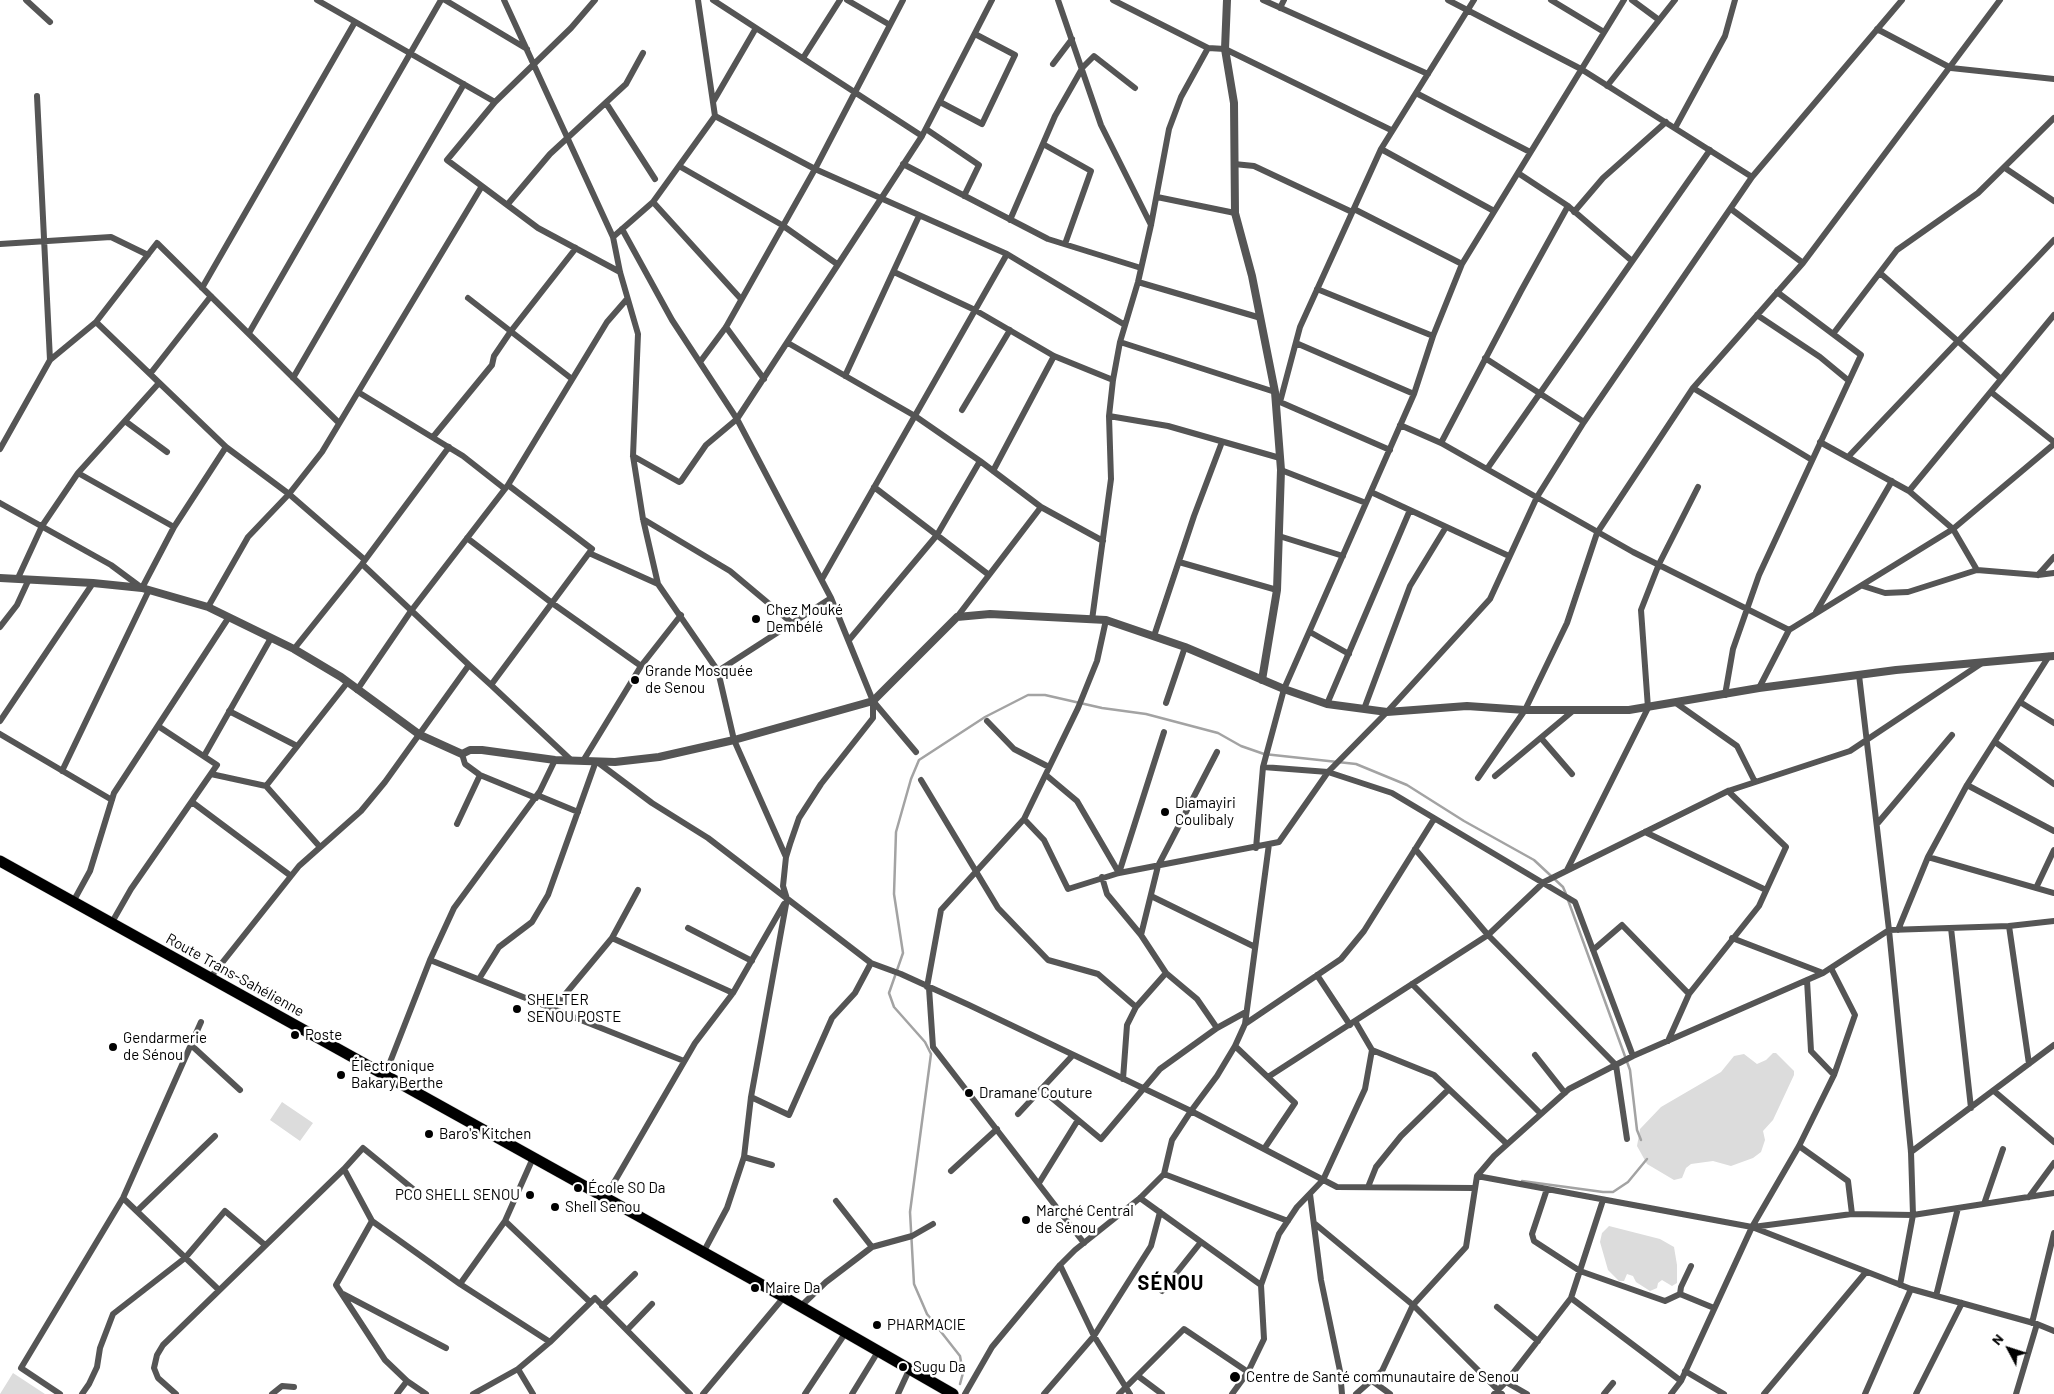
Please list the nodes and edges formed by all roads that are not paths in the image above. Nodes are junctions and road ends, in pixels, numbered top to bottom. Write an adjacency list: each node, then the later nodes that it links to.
1 (26, 0): 29 (street)
2 (317, 0): 30 (street)
3 (443, 0): 39 (street); 41 (street)
4 (504, 0): 39 (street)
5 (698, 0): 57 (street)
6 (713, 0): 32 (street)
7 (840, 0): 42 (street)
8 (847, 0): 31 (street)
9 (903, 0): 31 (street)
10 (992, 0): 35 (street)
11 (1058, 0): 36 (street)
12 (1114, 0): 37 (street)
13 (1227, 0): 38 (street)
14 (1263, 0): 26 (street)
15 (1284, 0): 26 (street)
16 (1448, 0): 27 (street)
17 (1474, 0): 27 (street)
18 (1551, 0): 34 (street)
19 (1624, 0): 34 (street)
20 (1632, 0): 28 (street)
21 (1675, 0): 28 (street)
22 (1735, 0): 63 (street)
23 (2000, 0): 46 (street)
24 (594, 1): 43 (street)
25 (1900, 1): 33 (street)
26 (1280, 8): 48 (street)
27 (1466, 10): 47 (street); 48 (street)
28 (1660, 20): 51 (street)
29 (50, 22)
30 (355, 22): 41 (street); 115 (street)
31 (890, 25): 53 (street)
32 (756, 28): 42 (street); 57 (street)
33 (1877, 29): 46 (street); 78 (street)
34 (1604, 32): 47 (street)
35 (975, 34): 58 (street); 58 (street)
36 (1072, 39): 44 (street); 45 (street)
37 (1208, 48): 38 (street); 82 (street)
38 (1224, 48): 65 (street); 73 (street)
39 (527, 49): 43 (street)
40 (643, 53): 59 (street)
41 (410, 54): 50 (street); 131 (street)
42 (802, 58): 53 (street)
43 (534, 63): 56 (street); 67 (street)
44 (1053, 64)
45 (1083, 67): 52 (street); 68 (street); 96 (street)
46 (1951, 68): 49 (street); 107 (street)
47 (1581, 69): 51 (street); 71 (street)
48 (1428, 74): 54 (street)
49 (2054, 80)
50 (464, 84): 56 (street); 144 (street)
51 (1607, 86): 62 (street)
52 (1135, 88)
53 (854, 92): 66 (street); 76 (street)
54 (1416, 93): 65 (street); 71 (street)
55 (37, 96): 100 (street)
56 (494, 102): 80 (street)
57 (713, 102): 60 (street)
58 (940, 102): 64 (street)
59 (606, 103): 67 (street); 79 (street)
60 (715, 116): 74 (street); 76 (street)
61 (2054, 118): 75 (street)
62 (1666, 122): 63 (street); 91 (street)
63 (1674, 128): 70 (street)
64 (926, 129): 66 (street); 81 (street)
65 (1391, 130): 69 (street)
66 (922, 136): 72 (street)
67 (568, 138): 86 (street); 98 (street)
68 (1043, 144): 94 (street); 102 (street)
69 (1381, 149): 89 (street); 90 (street)
70 (1710, 150): 78 (street); 106 (street)
71 (1530, 152): 77 (street)
72 (903, 164): 81 (street); 83 (street)
73 (1234, 164): 89 (street); 92 (street)
74 (680, 166): 85 (street); 95 (street)
75 (2004, 168): 84 (street); 113 (street)
76 (815, 169): 83 (street); 95 (street)
77 (1518, 172): 87 (street); 90 (street)
78 (1752, 177): 88 (street)
79 (655, 179)
80 (482, 186): 86 (street); 152 (street)
81 (964, 196): 94 (street)
82 (1156, 197): 92 (street); 96 (street)
83 (880, 199): 93 (street); 108 (street)
84 (2054, 201)
85 (653, 202): 97 (street); 121 (street)
86 (507, 205): 103 (street)
87 (1568, 206): 91 (street); 139 (street)
88 (1731, 209): 107 (street); 163 (street)
89 (1353, 210): 109 (street); 116 (street)
90 (1494, 211): 109 (street)
91 (1574, 212): 106 (street)
92 (1234, 213): 125 (street)
93 (919, 216): 104 (street); 112 (street)
94 (1010, 220): 102 (street)
95 (782, 225): 108 (street); 121 (street)
96 (1151, 226): 110 (street)
97 (622, 229): 98 (street); 141 (street)
98 (613, 237): 111 (street)
99 (2054, 240): 134 (street)
100 (44, 241): 101 (street); 105 (street); 140 (street)
101 (0, 244)
102 (1065, 244): 110 (street)
103 (576, 248): 111 (street); 130 (street)
104 (1007, 254): 122 (street); 127 (street)
105 (148, 256): 115 (street); 126 (street)
106 (1632, 261): 156 (street)
107 (1803, 263): 117 (street)
108 (837, 264): 136 (street)
109 (1462, 264): 133 (street)
110 (1141, 268): 114 (street)
111 (620, 272): 120 (street)
112 (894, 272): 122 (street); 143 (street)
113 (1880, 273): 132 (street); 134 (street)
114 (1138, 282): 125 (street); 127 (street)
115 (202, 288): 118 (street)
116 (1317, 289): 133 (street); 137 (street)
117 (1777, 292): 123 (street); 132 (street)
118 (211, 296): 131 (street); 142 (street)
119 (468, 298): 130 (street)
120 (627, 299): 145 (street); 176 (street)
121 (741, 300): 128 (street)
122 (975, 310): 129 (street); 159 (street)
123 (1757, 315): 149 (street); 151 (street)
124 (2054, 315): 147 (street)
125 (1261, 318): 153 (street)
126 (96, 322): 140 (street); 142 (street)
127 (1125, 325): 135 (street)
128 (726, 327): 141 (street); 146 (street)
129 (1010, 330): 138 (street); 158 (street)
130 (511, 331): 145 (street); 166 (street)
131 (249, 333): 144 (street)
132 (1833, 334): 149 (street)
133 (1433, 336): 155 (street)
134 (1958, 341): 147 (street); 177 (street)
135 (1120, 342): 148 (street); 153 (street)
136 (788, 343): 143 (street); 146 (street)
137 (1296, 343): 155 (street); 157 (street)
138 (1054, 356): 148 (street); 183 (street)
139 (1485, 358): 156 (street); 169 (street)
140 (50, 360): 173 (street)
141 (700, 362): 161 (street)
142 (150, 374): 150 (street)
143 (845, 376): 159 (street)
144 (293, 378): 164 (street)
145 (572, 379): 186 (street)
146 (764, 379): 161 (street)
147 (2002, 379): 154 (street)
148 (1113, 380): 160 (street)
149 (1849, 381): 168 (street)
150 (159, 383): 162 (street); 171 (street)
151 (1693, 388): 179 (street); 202 (street)
152 (358, 392): 164 (street); 166 (street)
153 (1275, 392): 157 (street)
154 (1991, 392): 170 (street); 189 (street)
155 (1414, 394): 165 (street)
156 (1540, 394): 163 (street); 181 (street)
157 (1278, 403): 174 (street); 178 (street)
158 (962, 410)
159 (915, 416): 180 (street); 187 (street)
160 (1110, 416): 167 (street); 206 (street)
161 (737, 419): 176 (street); 221 (street)
162 (125, 421): 175 (street); 184 (street)
163 (1584, 422): 192 (street)
164 (340, 423): 191 (street)
165 (1400, 425): 169 (street); 174 (street)
166 (433, 437): 172 (street)
167 (1222, 442): 178 (street); 212 (street)
168 (1820, 442): 177 (street); 179 (street)
169 (1441, 443): 181 (street)
170 (2054, 443): 201 (street)
171 (226, 447): 191 (street); 199 (street)
172 (449, 448): 186 (street); 211 (street)
173 (0, 449)
174 (1390, 450): 190 (street)
175 (167, 452)
176 (633, 456): 197 (street)
177 (1848, 457): 185 (street)
178 (1280, 458): 182 (street)
179 (1812, 460): 230 (street)
180 (980, 461): 183 (street); 203 (street)
181 (1487, 469): 192 (street)
182 (1281, 470): 194 (street); 204 (street)
183 (993, 471): 195 (street)
184 (78, 473): 198 (street); 199 (street)
185 (1892, 481): 189 (street); 232 (street)
186 (507, 487): 205 (street); 207 (street)
187 (874, 487): 203 (street); 221 (street)
188 (1698, 487): 213 (street)
189 (1909, 491): 201 (street)
190 (1371, 492): 194 (street); 196 (street)
191 (289, 494): 211 (street); 229 (street)
192 (1537, 497): 202 (street); 209 (street)
193 (0, 503): 198 (street)
194 (1366, 503): 208 (street)
195 (1041, 507): 206 (street); 215 (street)
196 (1410, 510): 200 (street); 247 (street)
197 (643, 519): 223 (street); 238 (street)
198 (42, 526): 219 (street); 225 (street)
199 (174, 527): 225 (street)
200 (1446, 527): 209 (street); 267 (street)
201 (1953, 529): 214 (street); 224 (street)
202 (1597, 532): 213 (street); 268 (street)
203 (937, 535): 215 (street); 244 (street)
204 (1279, 536): 208 (street); 226 (street)
205 (467, 538): 228 (street); 231 (street)
206 (1103, 541): 236 (street)
207 (589, 552): 223 (street); 228 (street)
208 (1343, 556): 241 (street)
209 (1510, 556): 271 (street)
210 (2054, 557): 217 (street)
211 (364, 562): 231 (street); 246 (street)
212 (1179, 562): 226 (street); 242 (street)
213 (1659, 564): 230 (street); 266 (street)
214 (1977, 570): 217 (street); 224 (street)
215 (989, 574): 235 (street)
216 (2054, 574): 217 (street)
217 (2038, 575)
218 (0, 578): 219 (street)
219 (18, 578): 220 (street)
220 (29, 579): 222 (street); 239 (street)
221 (822, 579): 227 (street)
222 (93, 583): 225 (street); 272 (street)
223 (658, 584): 233 (street)
224 (1863, 586): 232 (street)
225 (146, 589): 229 (street); 295 (street)
226 (1277, 590): 254 (street)
227 (831, 598): 238 (street); 244 (street)
228 (552, 603): 251 (street); 256 (street)
229 (208, 607): 234 (street)
230 (1747, 609): 240 (street); 260 (street)
231 (411, 611): 250 (street); 259 (street)
232 (1815, 614): 240 (street)
233 (681, 615): 251 (street); 252 (street)
234 (229, 617): 243 (street); 275 (street)
235 (957, 617): 236 (street); 261 (street)
236 (1092, 620): 237 (street)
237 (1106, 620): 242 (street); 293 (street)
238 (792, 623): 252 (street)
239 (0, 627)
240 (1788, 630): 257 (street)
241 (1310, 632): 247 (street); 258 (street)
242 (1154, 636): 245 (street)
243 (271, 638): 246 (street); 270 (street)
244 (848, 640): 261 (street)
245 (1185, 647): 254 (street); 263 (street)
246 (294, 649): 255 (street)
247 (1349, 654): 265 (street)
248 (2052, 656): 249 (street); 262 (street)
249 (1983, 662): 253 (street); 281 (street)
250 (469, 665): 256 (street); 278 (street)
251 (641, 666): 291 (street)
252 (718, 671): 282 (street)
253 (1859, 675): 257 (street); 281 (street)
254 (1262, 680): 258 (street)
255 (347, 683): 259 (street); 284 (street)
256 (491, 685): 290 (street)
257 (1759, 688): 260 (street)
258 (1284, 689): 265 (street); 294 (street)
259 (357, 690): 278 (street)
260 (1725, 695): 264 (street)
261 (873, 701): 282 (street); 285 (street); 324 (street)
262 (2020, 702): 274 (street); 283 (street)
263 (1166, 703)
264 (1676, 703): 266 (street); 304 (street)
265 (1327, 704): 267 (street)
266 (1648, 708): 269 (street); 328 (street)
267 (1364, 709): 271 (street)
268 (1525, 710): 269 (street); 271 (street); 302 (street)
269 (1574, 710): 280 (street)
270 (229, 711): 284 (street); 288 (street)
271 (1387, 712): 296 (street)
272 (0, 721)
273 (987, 721): 293 (street)
274 (2054, 723)
275 (158, 726): 288 (street); 310 (street)
276 (1164, 732): 330 (street)
277 (0, 734): 295 (street)
278 (420, 735): 287 (street); 320 (street)
279 (1952, 735): 316 (street)
280 (1541, 738): 298 (street); 301 (street)
281 (1867, 739): 304 (street); 316 (street)
282 (734, 740): 292 (street); 324 (street)
283 (1995, 742): 305 (street); 306 (street)
284 (297, 746): 307 (street)
285 (916, 752)
286 (1217, 752): 327 (street)
287 (462, 754): 289 (street); 299 (street)
288 (204, 756): 297 (street)
289 (555, 760): 290 (street); 309 (street)
290 (571, 760): 291 (street)
291 (583, 761): 292 (street)
292 (596, 761): 312 (street); 339 (street)
293 (1049, 768): 300 (street)
294 (1263, 768): 296 (street); 321 (street)
295 (62, 770): 310 (street)
296 (1328, 772): 314 (street); 319 (street)
297 (211, 774): 307 (street); 311 (street)
298 (1572, 774)
299 (480, 775): 309 (street); 315 (street)
300 (1046, 775): 313 (street); 330 (street)
301 (1495, 776)
302 (1478, 778)
303 (921, 780): 329 (street)
304 (1755, 782): 308 (street)
305 (2054, 784)
306 (1967, 785): 317 (street); 325 (street)
307 (266, 786): 320 (street)
308 (1728, 791): 318 (street); 336 (street)
309 (536, 797): 312 (street); 354 (street)
310 (112, 800): 340 (street)
311 (192, 802): 331 (street); 342 (street)
312 (578, 812): 362 (street)
313 (1024, 819): 329 (street); 332 (street)
314 (1434, 819): 322 (street); 333 (street)
315 (457, 824)
316 (1877, 824): 346 (street)
317 (2054, 831)
318 (1645, 832): 328 (street); 336 (street)
319 (1269, 844): 321 (street); 352 (street)
320 (320, 847): 331 (street)
321 (1256, 848): 327 (street)
322 (1415, 849): 349 (street); 360 (street)
323 (2054, 850): 334 (street)
324 (786, 857): 339 (street)
325 (1928, 857): 334 (street); 347 (street)
326 (0, 861): 340 (highway, Route Trans-Sahélienne)
327 (1158, 866): 330 (street); 338 (street)
328 (1567, 870): 333 (street)
329 (976, 871): 365 (street); 368 (street)
330 (1119, 873): 332 (street)
331 (291, 876): 361 (street)
332 (1102, 877): 348 (street)
333 (1544, 882): 349 (street); 353 (street)
334 (2036, 888): 337 (street)
335 (638, 890): 350 (street)
336 (1766, 890): 351 (street)
337 (2054, 893)
338 (1151, 896): 348 (street); 352 (street)
339 (787, 898): 355 (street); 356 (street); 396 (street)
340 (73, 902): 342 (highway, Route Trans-Sahélienne)
341 (2054, 922): 343 (street)
342 (112, 924): 361 (highway, Route Trans-Sahélienne)
343 (2009, 926): 345 (street); 384 (street)
344 (688, 928): 355 (street)
345 (1951, 928): 347 (street); 397 (street)
346 (1889, 930): 347 (street); 357 (street); 410 (street)
347 (1898, 930)
348 (1141, 935): 358 (street)
349 (1488, 935): 364 (street); 385 (street)
350 (612, 938): 366 (street); 369 (street)
351 (1732, 938): 359 (street); 367 (street)
352 (1255, 947): 370 (street)
353 (1593, 950): 367 (street); 382 (street)
354 (430, 960): 362 (street); 386 (street)
355 (752, 961): 366 (street)
356 (871, 963): 365 (street); 396 (street)
357 (1830, 968): 359 (street); 387 (street)
358 (1166, 973): 368 (street); 374 (street)
359 (1823, 973): 363 (street)
360 (1317, 975): 372 (street); 373 (street)
361 (210, 978): 386 (highway, Route Trans-Sahélienne)
362 (479, 979): 369 (street)
363 (1806, 980): 375 (street); 387 (street)
364 (1412, 984): 372 (street); 400 (street)
365 (928, 987): 380 (street); 402 (street)
366 (733, 993): 383 (street)
367 (1689, 994): 375 (street)
368 (1136, 1007): 389 (street)
369 (553, 1009): 383 (street)
370 (1246, 1012): 373 (street); 374 (street)
371 (201, 1022): 376 (street)
372 (1352, 1023): 379 (street); 388 (street)
373 (1245, 1024): 378 (street)
374 (1217, 1028): 390 (street)
375 (1668, 1041): 382 (street)
376 (191, 1045): 393 (street); 428 (street)
377 (2054, 1045): 384 (street)
378 (1235, 1046): 388 (street); 398 (street)
379 (1372, 1050): 392 (street); 419 (street)
380 (1073, 1055): 389 (street); 391 (street)
381 (1535, 1055): 395 (street)
382 (1633, 1056): 385 (street)
383 (684, 1061): 429 (street)
384 (2029, 1064): 394 (street)
385 (1616, 1065): 395 (street); 404 (street)
386 (384, 1075): 412 (highway, Route Trans-Sahélienne)
387 (1834, 1075): 407 (street)
388 (1268, 1077): 408 (street)
389 (1123, 1078): 390 (street)
390 (1142, 1088): 398 (street); 401 (street)
391 (1041, 1089): 399 (street); 401 (street)
392 (1449, 1089): 406 (street); 421 (street)
393 (240, 1090)
394 (1994, 1091): 397 (street); 405 (street)
395 (1565, 1092): 400 (street)
396 (751, 1098): 411 (street)
397 (1971, 1108): 410 (street)
398 (1191, 1111): 408 (street); 417 (street)
399 (1018, 1114)
400 (1541, 1114): 406 (street)
401 (1078, 1120): 420 (street)
402 (996, 1129): 416 (street); 420 (street)
403 (215, 1136): 435 (street)
404 (1627, 1139)
405 (2054, 1142)
406 (1507, 1144): 418 (street)
407 (1799, 1146): 437 (street); 444 (street)
408 (1264, 1149): 419 (street)
409 (2003, 1149): 433 (street)
410 (1911, 1152): 438 (street)
411 (744, 1157): 414 (street); 450 (street)
412 (533, 1158): 429 (highway, Route Trans-Sahélienne); 441 (street)
413 (2054, 1163): 427 (street)
414 (772, 1165)
415 (344, 1169): 424 (street); 439 (street); 448 (street)
416 (951, 1171)
417 (1164, 1174): 430 (street); 440 (street)
418 (1477, 1176): 422 (street); 423 (street)
419 (1324, 1180): 421 (street); 426 (street)
420 (1039, 1183): 447 (street)
421 (1368, 1187): 422 (street)
422 (1474, 1188): 471 (street)
423 (1547, 1189): 432 (street); 454 (street)
424 (418, 1193)
425 (2054, 1193): 427 (street)
426 (1310, 1194): 440 (street); 442 (street)
427 (2029, 1197): 433 (street)
428 (123, 1198): 435 (street); 499 (street)
429 (605, 1198): 450 (highway, Route Trans-Sahélienne)
430 (1140, 1198): 436 (street); 447 (street)
431 (836, 1200): 449 (street)
432 (1604, 1200): 444 (street); 454 (street)
433 (1984, 1204): 434 (street)
434 (1958, 1208): 438 (street); 465 (street)
435 (137, 1211): 451 (street)
436 (1160, 1212): 446 (street); 480 (street)
437 (1852, 1214): 438 (street); 444 (street)
438 (1913, 1215): 459 (street)
439 (372, 1221): 457 (street); 463 (street)
440 (1288, 1221): 458 (street)
441 (505, 1222): 457 (street); 468 (street)
442 (1314, 1223): 471 (street); 518 (street)
443 (933, 1224): 449 (street)
444 (1752, 1228): 455 (street); 475 (street)
445 (2054, 1232): 476 (street)
446 (1201, 1242): 458 (street); 462 (street)
447 (1084, 1243): 452 (street)
448 (265, 1245): 451 (street); 461 (street)
449 (872, 1247): 473 (street)
450 (703, 1253): 466 (highway, Route Trans-Sahélienne)
451 (185, 1258): 461 (street); 500 (street)
452 (1060, 1265): 480 (street); 512 (street)
453 (1692, 1266): 464 (street)
454 (1580, 1271): 464 (street); 467 (street)
455 (1866, 1272): 459 (street); 525 (street)
456 (635, 1274): 472 (street)
457 (460, 1284): 482 (street)
458 (1261, 1285): 488 (street)
459 (1900, 1285): 460 (street)
460 (1911, 1289): 465 (street); 526 (street)
461 (219, 1290): 501 (street)
462 (1162, 1291)
463 (341, 1294): 483 (street); 491 (street)
464 (1680, 1294): 475 (street)
465 (1936, 1296): 470 (street)
466 (784, 1297): 473 (highway, Route Trans-Sahélienne); 508 (street)
467 (1571, 1298): 481 (street); 492 (street)
468 (590, 1302): 472 (street); 482 (street)
469 (652, 1304): 477 (street)
470 (1962, 1304): 476 (street); 527 (street)
471 (1413, 1305): 490 (street); 497 (street)
472 (602, 1306): 477 (street)
473 (800, 1307): 479 (highway, Route Trans-Sahélienne)
474 (1496, 1307): 481 (street)
475 (1714, 1308): 487 (street)
476 (2035, 1324): 478 (street); 528 (street)
477 (627, 1330): 507 (street)
478 (2054, 1331)
479 (846, 1332): 484 (highway, Route Trans-Sahélienne); 509 (street)
480 (1094, 1336): 496 (street); 513 (street)
481 (1538, 1341): 493 (street)
482 (550, 1342): 486 (street)
483 (446, 1348)
484 (879, 1350): 485 (highway, Route Trans-Sahélienne); 510 (street)
485 (910, 1368): 498 (highway, Route Trans-Sahélienne); 511 (street)
486 (518, 1369): 505 (street); 506 (street)
487 (1686, 1371): 492 (street); 524 (street)
488 (1248, 1372): 489 (street); 517 (street)
489 (1138, 1376): 496 (street); 516 (street)
490 (1371, 1380): 519 (street); 520 (street)
491 (407, 1381): 503 (street); 504 (street)
492 (1681, 1381): 523 (street)
493 (1506, 1382): 497 (street); 521 (street)
494 (1613, 1383): 522 (street)
495 (294, 1388): 502 (street)
496 (1126, 1388): 514 (street); 515 (street)
497 (1498, 1392)
498 (950, 1393)
499 (60, 1394)
500 (82, 1394)
501 (176, 1394)
502 (272, 1394)
503 (397, 1394)
504 (426, 1394)
505 (474, 1394)
506 (533, 1394)
507 (690, 1394)
508 (703, 1394)
509 (805, 1394)
510 (852, 1394)
511 (898, 1394)
512 (965, 1394)
513 (1044, 1394)
514 (1119, 1394)
515 (1130, 1394)
516 (1162, 1394)
517 (1232, 1394)
518 (1342, 1394)
519 (1356, 1394)
520 (1390, 1394)
521 (1528, 1394)
522 (1604, 1394)
523 (1671, 1394)
524 (1724, 1394)
525 (1764, 1394)
526 (1864, 1394)
527 (1916, 1394)
528 (2016, 1394)

